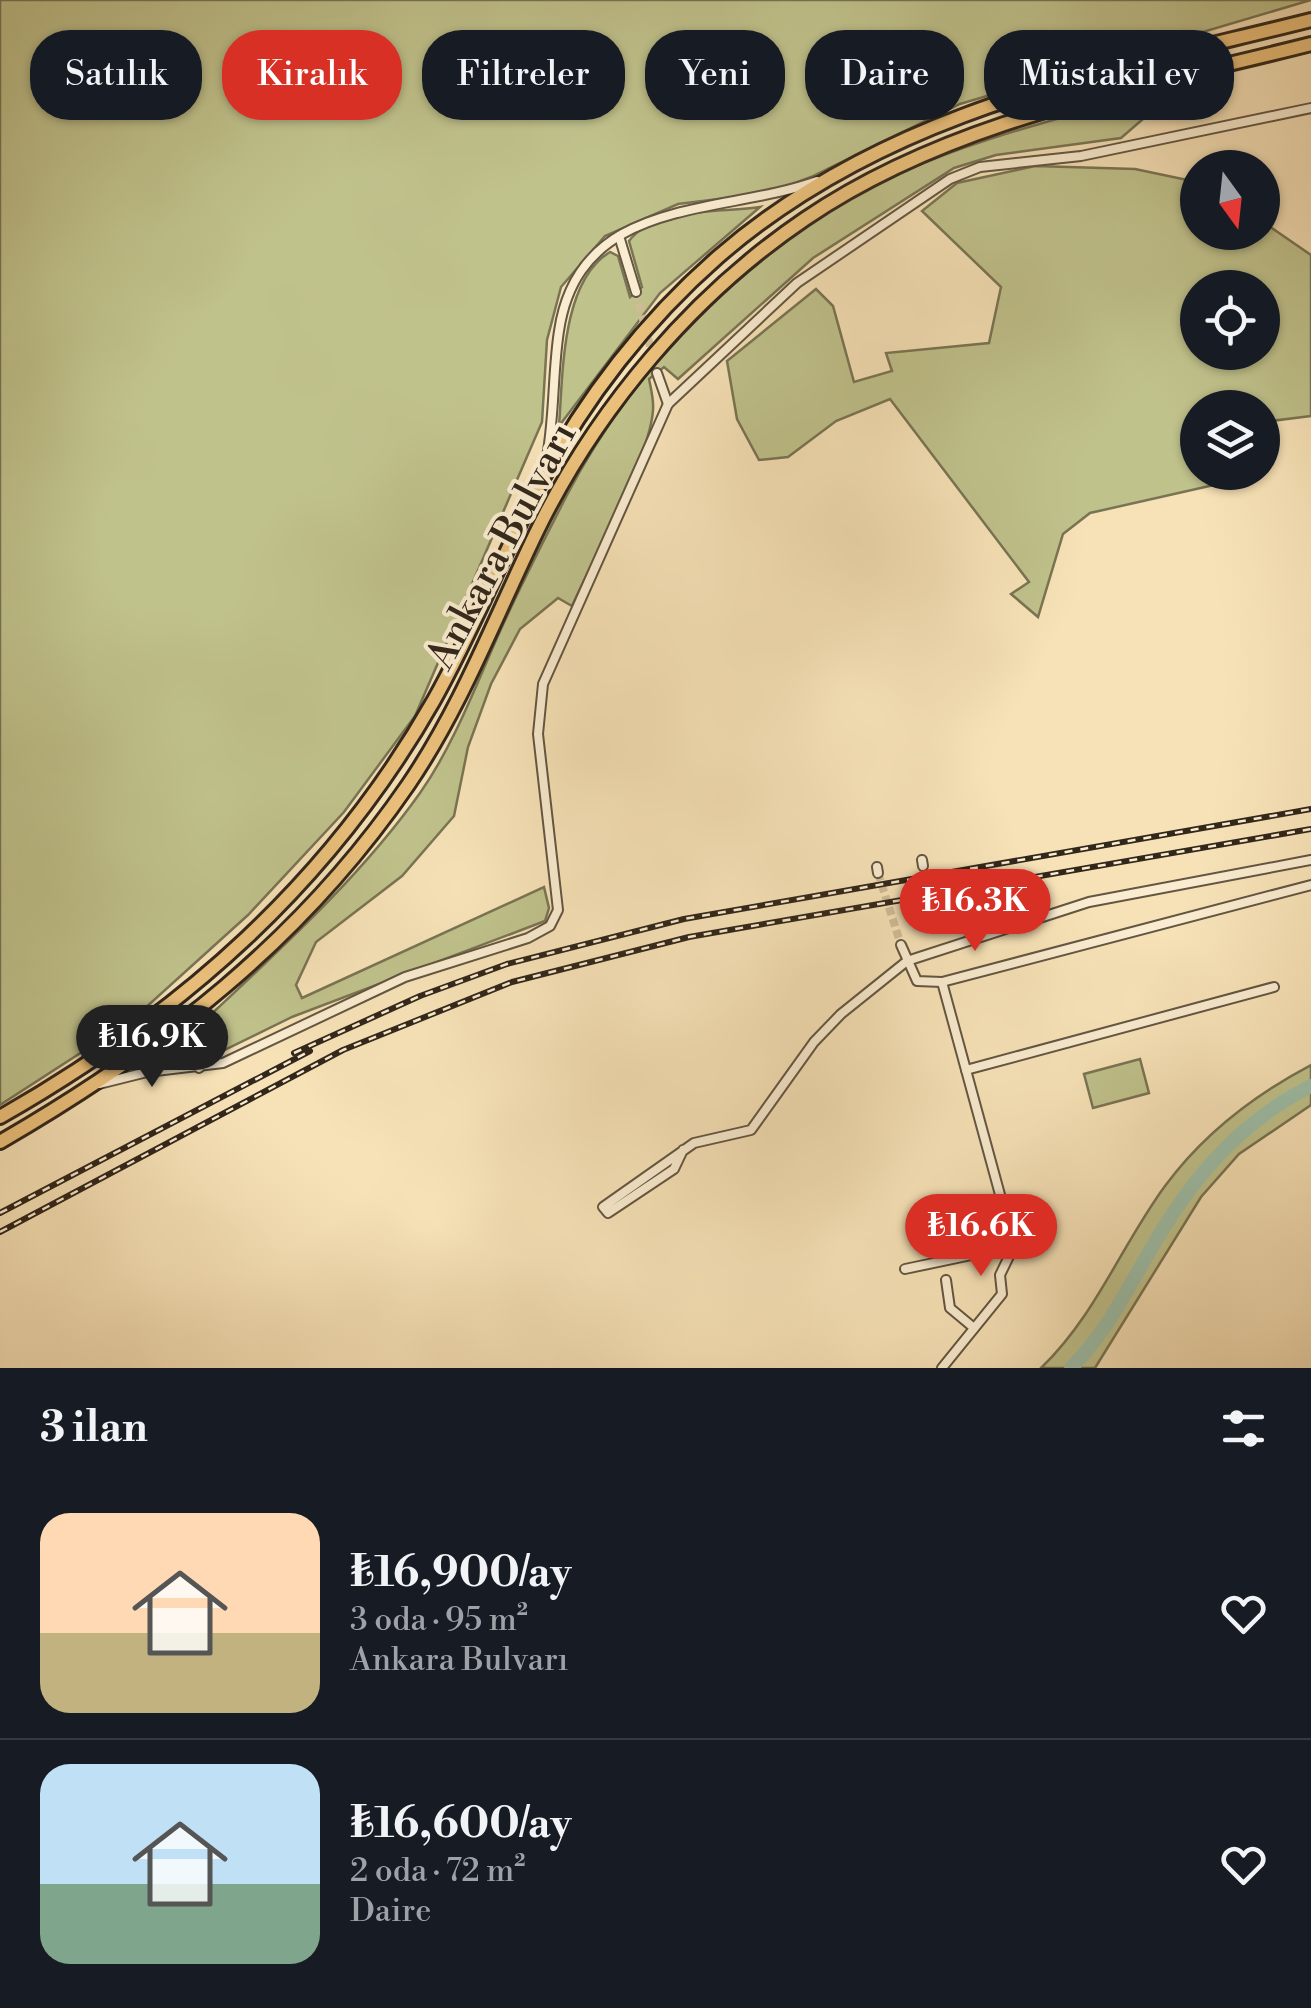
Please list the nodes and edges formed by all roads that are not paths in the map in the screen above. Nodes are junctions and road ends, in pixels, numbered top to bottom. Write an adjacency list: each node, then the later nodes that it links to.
1 (1311, 20): 4 (main road, Ankara Bulvarı)
2 (1311, 44): 18 (main road, Ankara Bulvarı)
3 (1311, 108): 8 (street)
4 (830, 176): 5 (street); 9 (main road, Ankara Bulvarı)
5 (619, 236): 6 (street); 9 (street)
6 (636, 292)
7 (657, 373): 8 (street)
8 (668, 404): 19 (street)
9 (542, 479): 22 (main road, Ankara Bulvarı)
10 (1311, 860): 14 (street)
11 (1311, 885): 16 (street)
12 (938, 934): 14 (street)
13 (901, 945): 15 (street)
14 (942, 948): 15 (street)
15 (907, 962): 16 (street); 24 (street)
16 (942, 982): 20 (street)
17 (1274, 987): 20 (street)
18 (193, 1017): 19 (street); 21 (main road, Ankara Bulvarı)
19 (199, 1068): 21 (street)
20 (966, 1070): 25 (street)
21 (99, 1084): 23 (main road, Ankara Bulvarı)
22 (0, 1117)
23 (0, 1142)
24 (684, 1150): 24 (street)
25 (1014, 1246): 26 (street); 28 (street)
26 (905, 1269)
27 (946, 1280): 28 (street)
28 (974, 1328): 29 (street)
29 (942, 1368)

